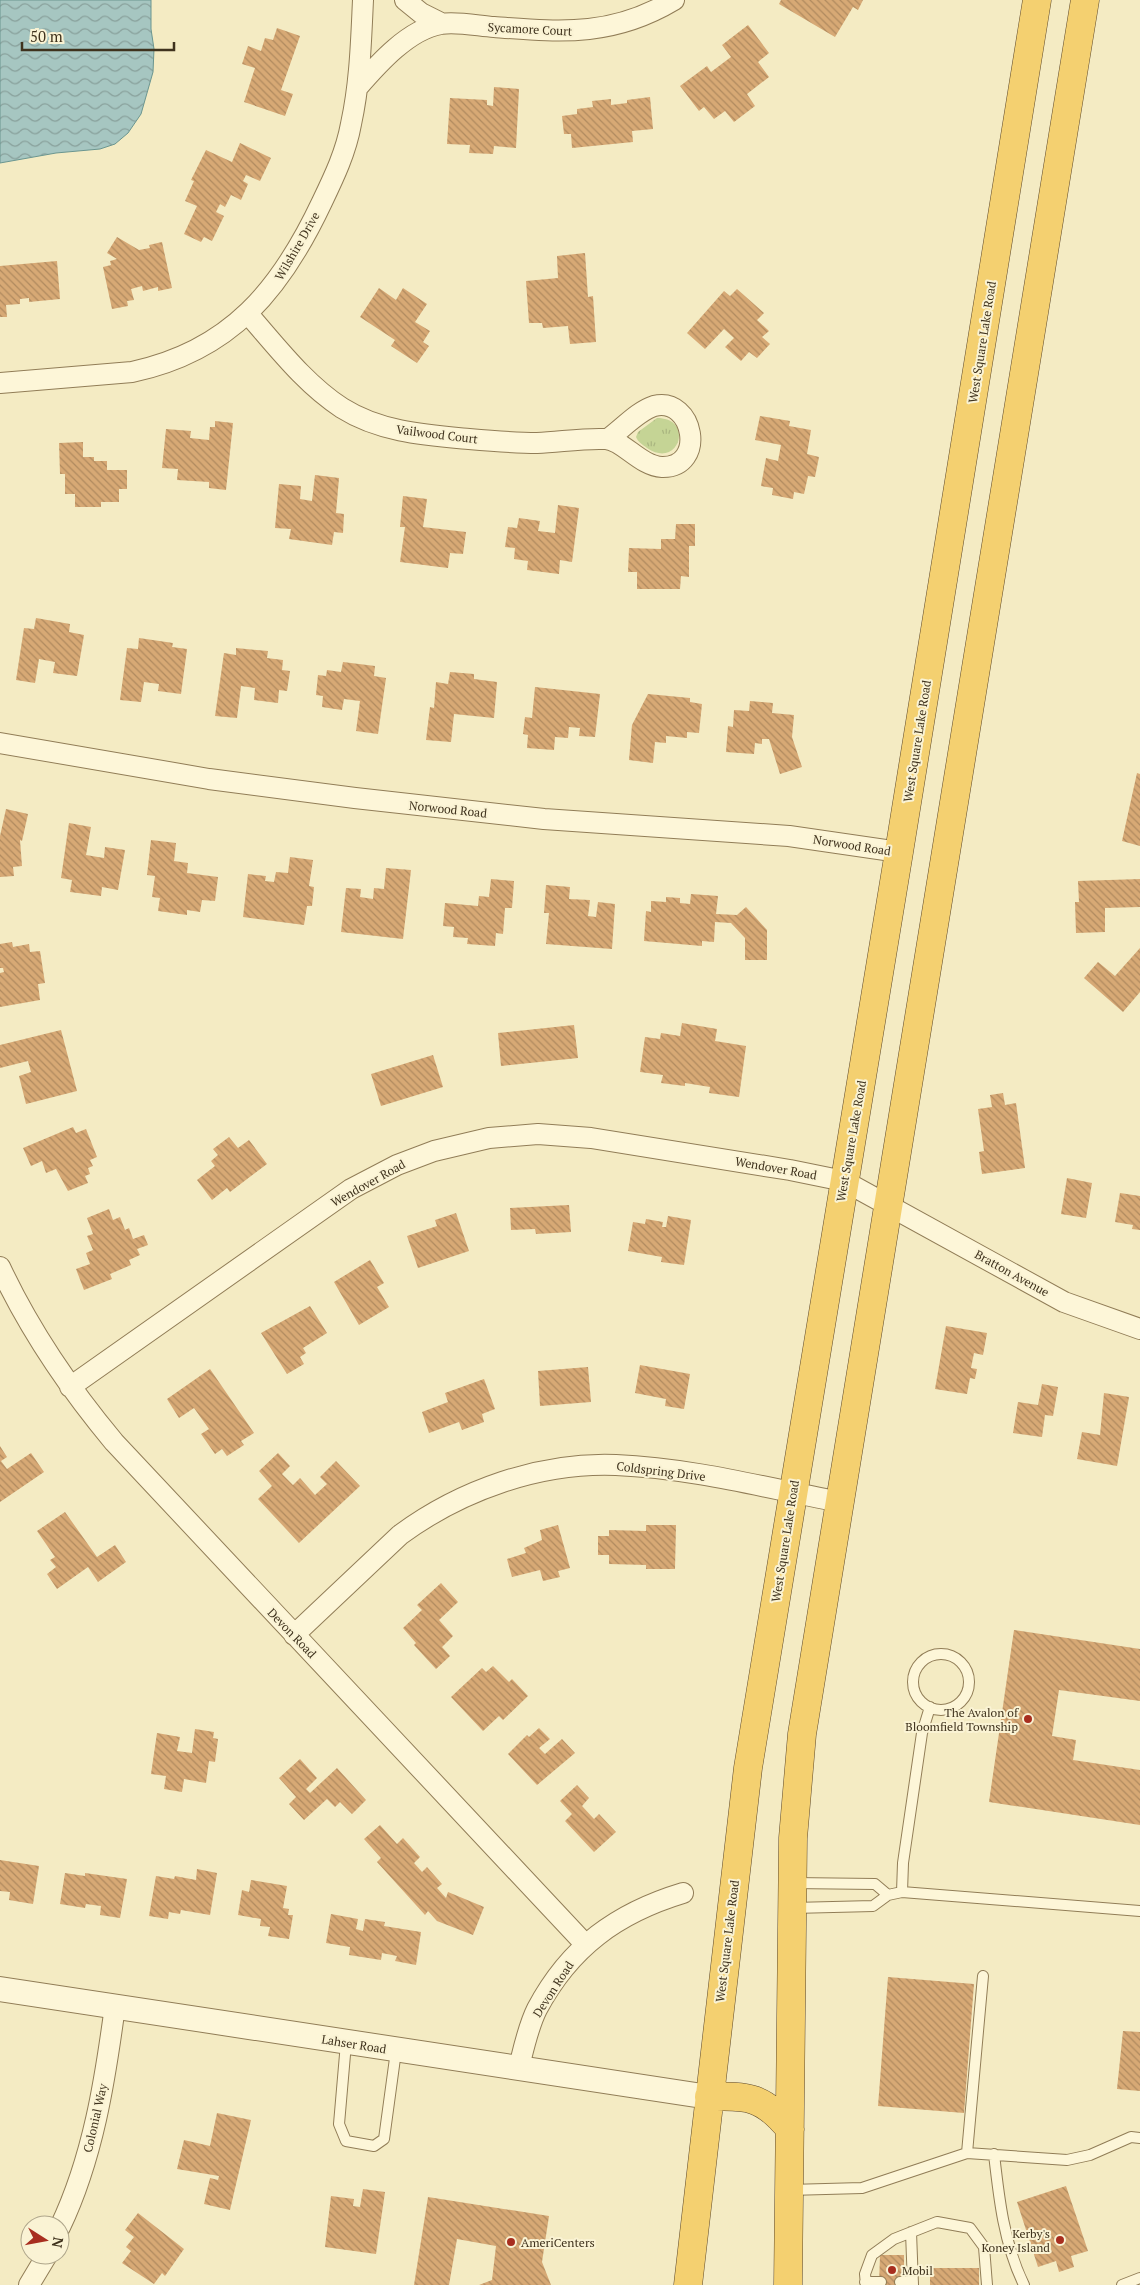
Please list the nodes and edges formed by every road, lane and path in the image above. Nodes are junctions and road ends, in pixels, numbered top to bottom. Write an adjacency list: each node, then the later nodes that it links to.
1 (364, 0): 7 (street, Wilshire Drive)
2 (405, 0): 6 (street, Sycamore Court)
3 (674, 0): 6 (street, Sycamore Court)
4 (1037, 0): 12 (highway, West Square Lake Road)
5 (1085, 0): 14 (highway)
6 (441, 24): 7 (street, Sycamore Court)
7 (358, 87): 8 (street, Wilshire Drive)
8 (248, 314): 9 (street, Wilshire Drive); 10 (street, Vailwood Court)
9 (0, 384)
10 (608, 439)
11 (0, 744): 12 (street, Norwood Road)
12 (899, 852): 13 (highway, West Square Lake Road)
13 (844, 1181): 14 (street, Wendover Road); 17 (street, Wendover Road); 18 (highway, West Square Lake Road)
14 (890, 1206): 16 (street, Bratton Avenue); 19 (highway)
15 (0, 1267): 17 (street, Devon Road)
16 (1140, 1329)
17 (70, 1387): 20 (street, Devon Road)
18 (793, 1493): 19 (street, Coldspring Drive); 20 (street, Coldspring Drive); 34 (highway, West Square Lake Road)
19 (840, 1502): 25 (highway)
20 (294, 1635): 27 (street, Devon Road)
21 (930, 1707): 21 (lane); 22 (lane)
22 (902, 1892): 24 (lane); 26 (lane)
23 (683, 1893): 27 (street, Devon Road)
24 (888, 1895): 25 (lane); 25 (lane)
25 (792, 1896): 35 (highway)
26 (1140, 1911)
27 (585, 1944): 33 (street, Devon Road)
28 (983, 1976): 37 (lane)
29 (0, 1989): 30 (street, Lahser Road)
30 (116, 2006): 31 (street, Lahser Road); 40 (street, Colonial Way)
31 (346, 2043): 32 (street, Lahser Road); 32 (lane)
32 (396, 2051): 33 (street, Lahser Road)
33 (519, 2067): 34 (street, Lahser Road)
34 (709, 2097): 35 (highway); 46 (highway, West Square Lake Road)
35 (790, 2129): 39 (highway)
36 (1140, 2138): 38 (lane)
37 (967, 2153): 38 (lane); 39 (lane)
38 (994, 2154): 52 (lane)
39 (789, 2190): 50 (highway)
40 (65, 2215)
41 (911, 2232): 47 (lane); 48 (lane); 51 (lane)
42 (40, 2265): 49 (street)
43 (1140, 2278): 53 (lane)
44 (882, 2282): 47 (lane)
45 (900, 2282): 48 (lane)
46 (684, 2283)
47 (866, 2283)
48 (913, 2283)
49 (29, 2285)
50 (788, 2285)
51 (987, 2285)
52 (1024, 2285)
53 (1122, 2285)

